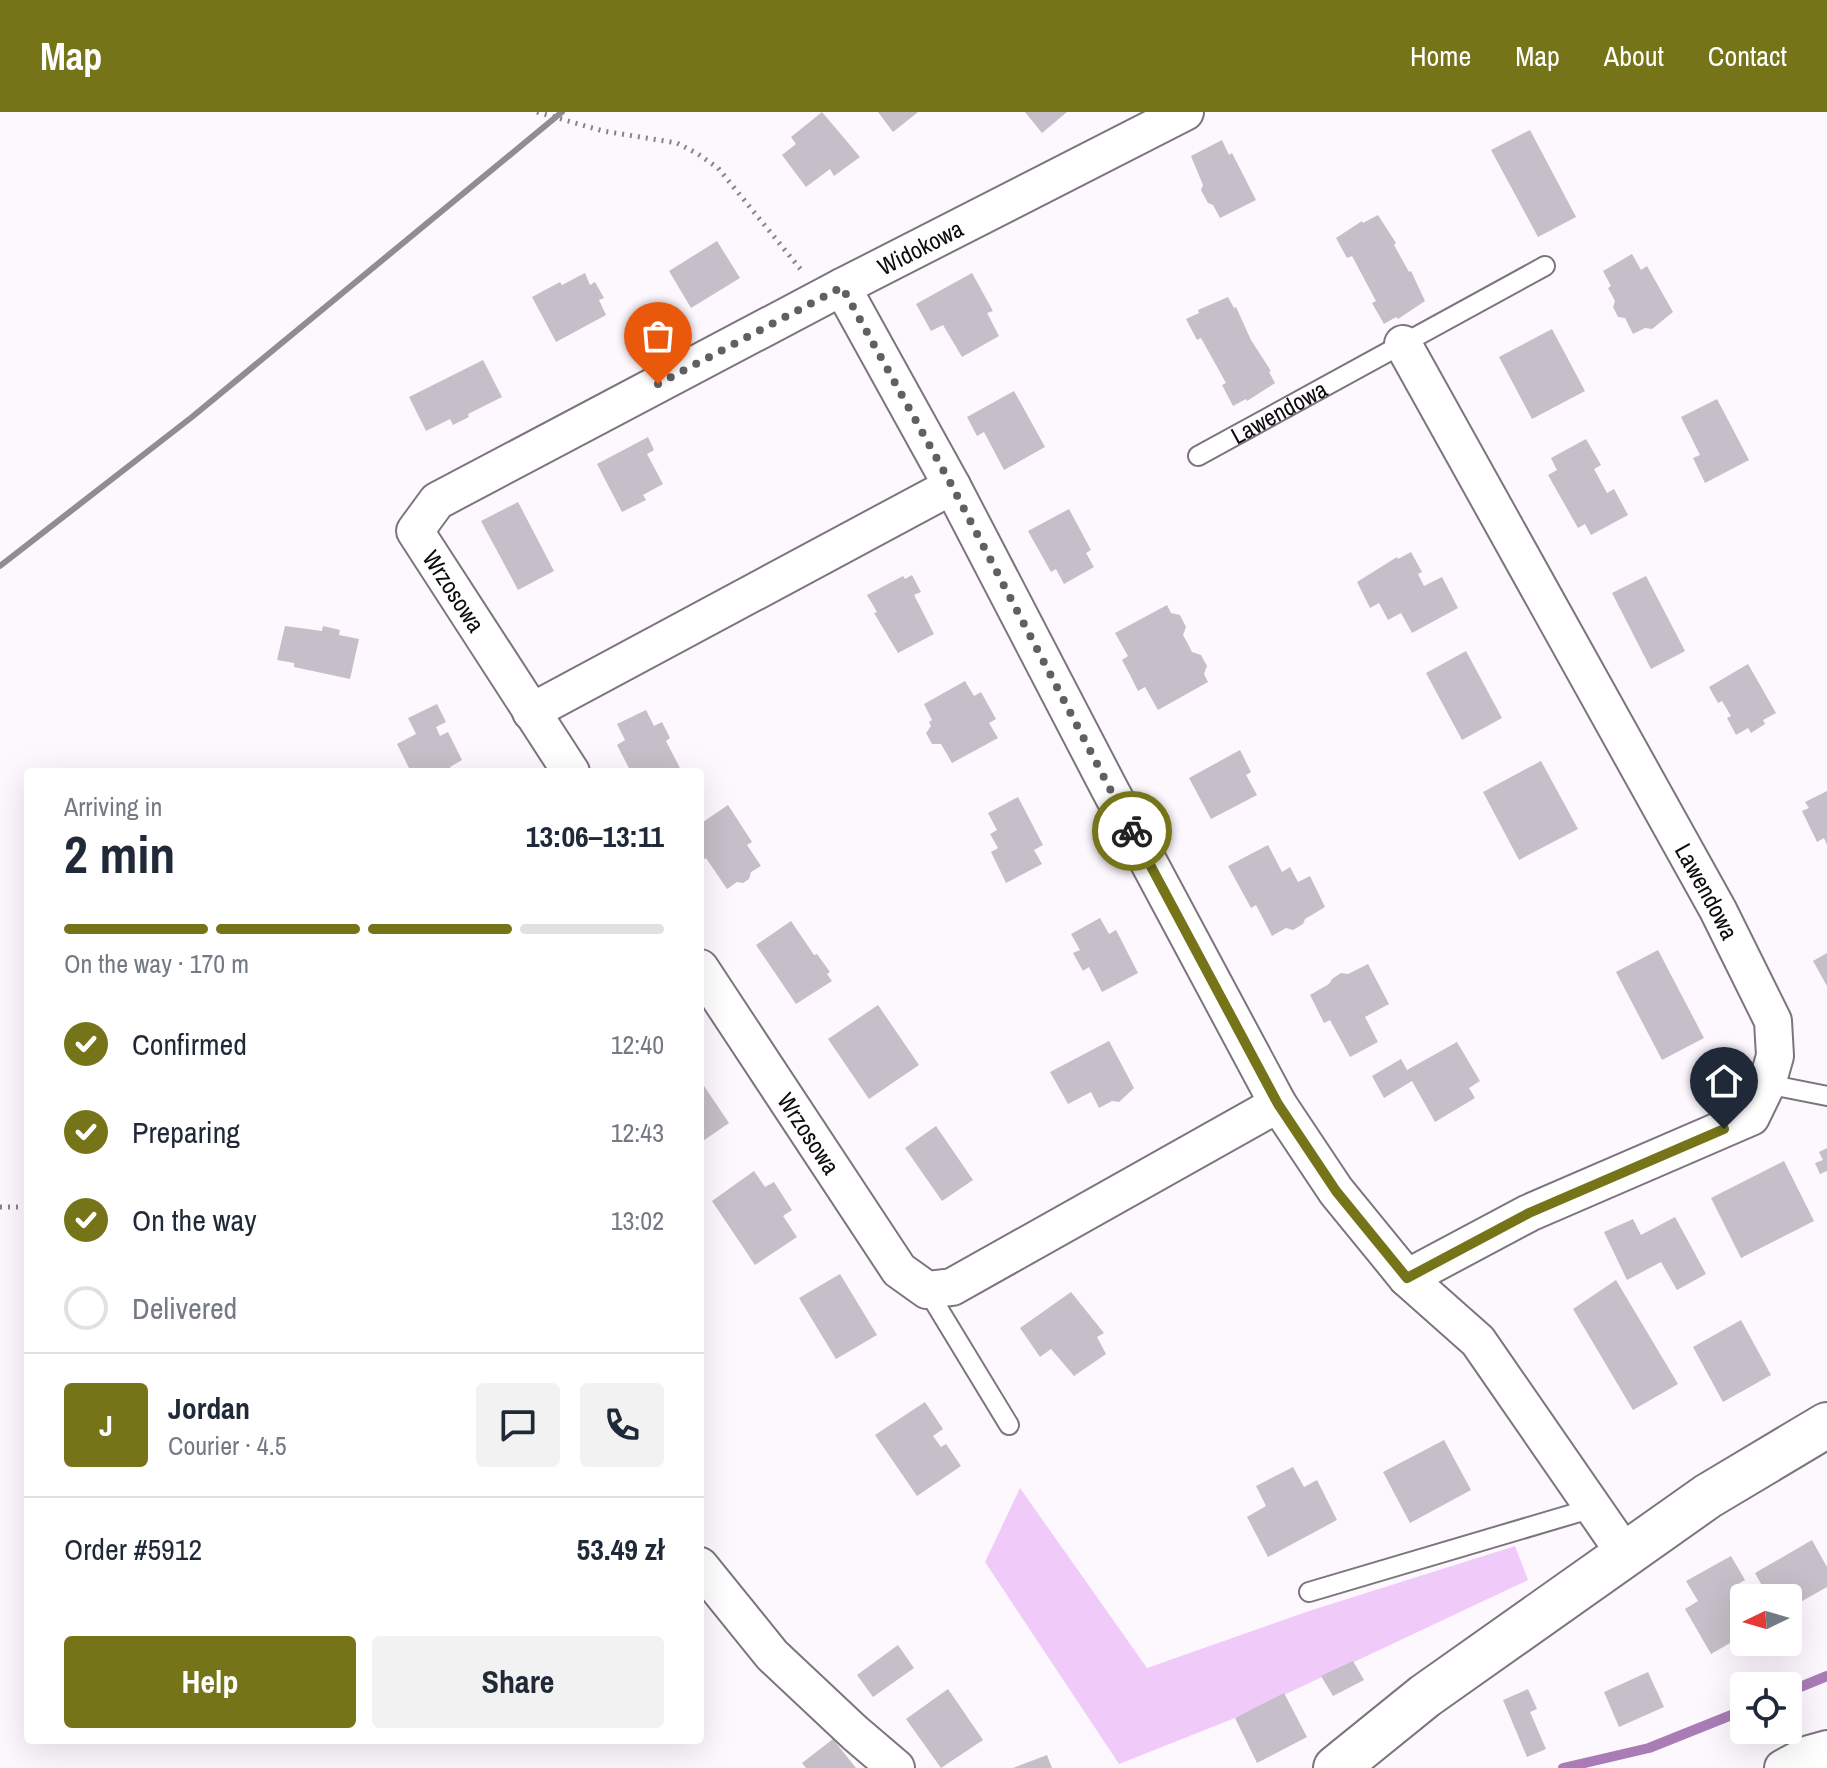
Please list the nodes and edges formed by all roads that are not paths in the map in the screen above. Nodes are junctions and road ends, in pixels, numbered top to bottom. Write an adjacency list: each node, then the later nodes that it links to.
1 (1185, 112): 3 (street, Widokowa)
2 (1545, 266): 4 (lane, Lawendowa)
3 (832, 291): 6 (street); 7 (street, Widokowa)
4 (1403, 344): 5 (lane, Lawendowa); 11 (street, Lawendowa)
5 (1198, 456)
6 (952, 486): 8 (street); 13 (street)
7 (415, 531): 8 (street, Wrzosowa)
8 (531, 712): 9 (street, Wrzosowa)
9 (568, 768)
10 (704, 974): 15 (street, Wrzosowa)
11 (1767, 1084): 12 (lane); 14 (street, Lawendowa)
12 (1827, 1096)
13 (1278, 1104): 14 (street); 15 (street)
14 (1407, 1278): 18 (street)
15 (927, 1290): 16 (lane)
16 (1009, 1425)
17 (1827, 1425): 19 (street)
18 (1593, 1508): 19 (street); 21 (lane)
19 (1626, 1555): 24 (street)
20 (704, 1571): 23 (street)
21 (1309, 1592)
22 (1827, 1749): 25 (street)
23 (896, 1768)
24 (1336, 1768)
25 (1783, 1768)

